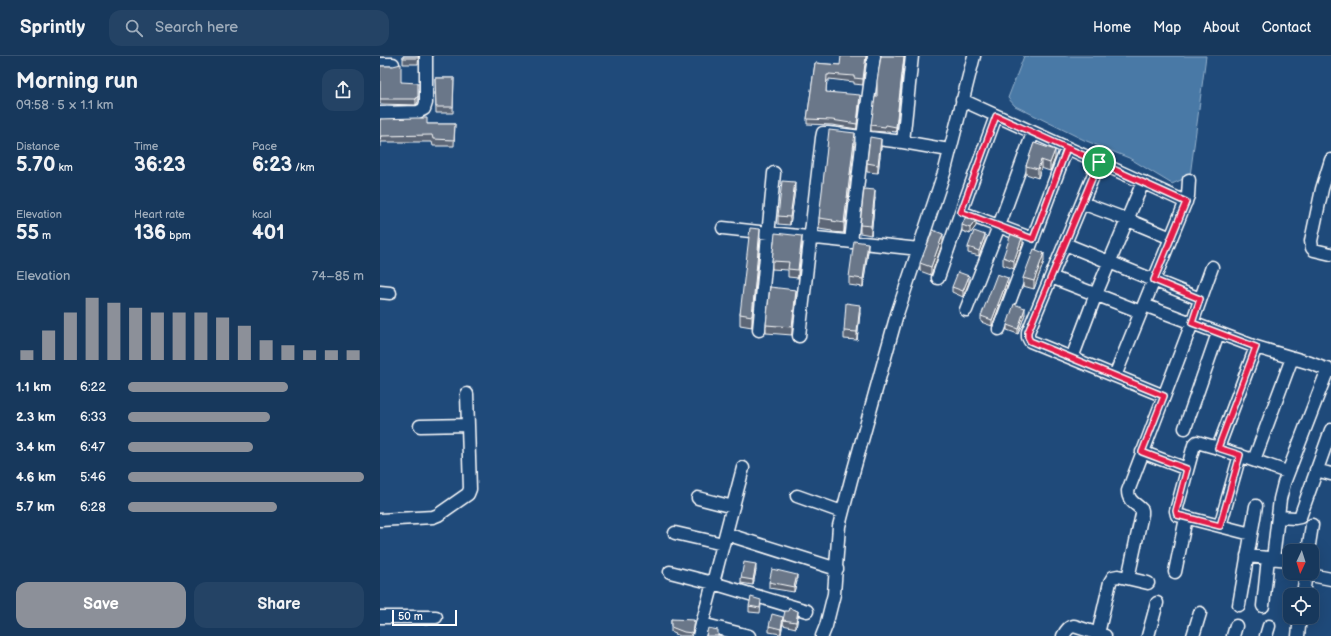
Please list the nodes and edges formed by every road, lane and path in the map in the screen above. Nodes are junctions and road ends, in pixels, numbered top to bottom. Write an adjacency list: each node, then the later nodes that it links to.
1 (426, 56): 8 (street)
2 (874, 56): 11 (street)
3 (912, 56): 12 (street)
4 (974, 56): 7 (street)
5 (380, 64): 6 (street)
6 (393, 64)
7 (962, 100): 9 (street); 14 (street)
8 (380, 113)
9 (996, 116): 10 (street); 22 (street)
10 (1033, 133): 13 (street); 24 (street)
11 (863, 137): 12 (street); 27 (street); 30 (street)
12 (903, 142): 14 (street)
13 (1067, 148): 16 (street); 29 (street)
14 (949, 150): 32 (street)
15 (1331, 160): 33 (street)
16 (1099, 162): 19 (street); 21 (street)
17 (774, 173): 26 (street)
18 (1189, 180): 20 (street)
19 (1143, 182): 20 (street); 23 (street)
20 (1186, 202): 28 (street)
21 (1082, 203): 23 (street); 31 (street)
22 (961, 212): 24 (street); 37 (street)
23 (1128, 220): 28 (street); 34 (street)
24 (999, 226): 29 (street); 42 (street)
25 (723, 228): 26 (street)
26 (768, 233): 27 (street); 44 (street)
27 (809, 238): 30 (street); 47 (street)
28 (1171, 238): 38 (street)
29 (1033, 239): 45 (street)
30 (851, 242): 32 (street)
31 (1065, 244): 34 (street); 36 (street)
32 (919, 249): 73 (street)
33 (1331, 254)
34 (1110, 262): 38 (street); 39 (street)
35 (1212, 267): 40 (street)
36 (1051, 277): 39 (street); 49 (street)
37 (938, 278)
38 (1154, 280): 40 (street); 41 (street)
39 (1096, 294): 41 (street); 49 (street)
40 (1200, 299): 43 (street)
41 (1142, 309): 43 (street); 52 (street)
42 (966, 310)
43 (1192, 323): 46 (street); 54 (street)
44 (759, 330)
45 (999, 330)
46 (1218, 333): 48 (street); 57 (street)
47 (799, 336)
48 (1256, 347): 50 (street); 60 (street)
49 (1072, 358): 52 (street)
50 (1292, 358): 51 (street); 63 (street)
51 (1329, 370): 67 (street)
52 (1115, 376): 54 (street)
53 (467, 394): 55 (street)
54 (1164, 396): 61 (street)
55 (468, 425): 56 (street); 76 (street)
56 (420, 426)
57 (1185, 428)
58 (1331, 430): 59 (street)
59 (1328, 447): 66 (street)
60 (1218, 448): 62 (street); 65 (street)
61 (1142, 452): 65 (street); 90 (street)
62 (1240, 455): 63 (street); 78 (street)
63 (1254, 460): 67 (street)
64 (743, 468): 72 (street)
65 (1187, 469): 75 (street)
66 (1316, 470): 68 (street); 74 (street)
67 (1287, 472): 74 (street)
68 (1331, 474)
69 (797, 496): 73 (street)
70 (698, 498): 72 (street)
71 (1256, 506): 80 (street)
72 (733, 507): 81 (street)
73 (842, 512): 86 (street)
74 (1278, 517): 84 (street)
75 (1186, 518): 78 (street); 88 (street)
76 (380, 520)
77 (1312, 524): 82 (street)
78 (1220, 526): 80 (street)
79 (675, 533): 81 (street)
80 (1251, 534): 83 (street)
81 (724, 539): 86 (street); 92 (street)
82 (1309, 544)
83 (1247, 556): 84 (street); 95 (street)
84 (1270, 558): 85 (street); 96 (street)
85 (1283, 559)
86 (837, 569): 106 (street)
87 (670, 572): 92 (street)
88 (1175, 572)
89 (1319, 576): 91 (street)
90 (1128, 578): 93 (street); 104 (street)
91 (1331, 579)
92 (713, 583): 97 (street); 101 (street)
93 (1148, 583)
94 (1157, 603): 108 (street)
95 (1239, 605)
96 (1263, 606)
97 (807, 611)
98 (1200, 613): 109 (street)
99 (380, 617): 100 (street)
100 (436, 617)
101 (702, 624): 103 (street); 105 (street)
102 (1299, 624): 110 (street)
103 (744, 635)
104 (1102, 635): 107 (street)
105 (699, 636)
106 (822, 636)
107 (1063, 636)
108 (1148, 636)
109 (1193, 636)
110 (1298, 636)

